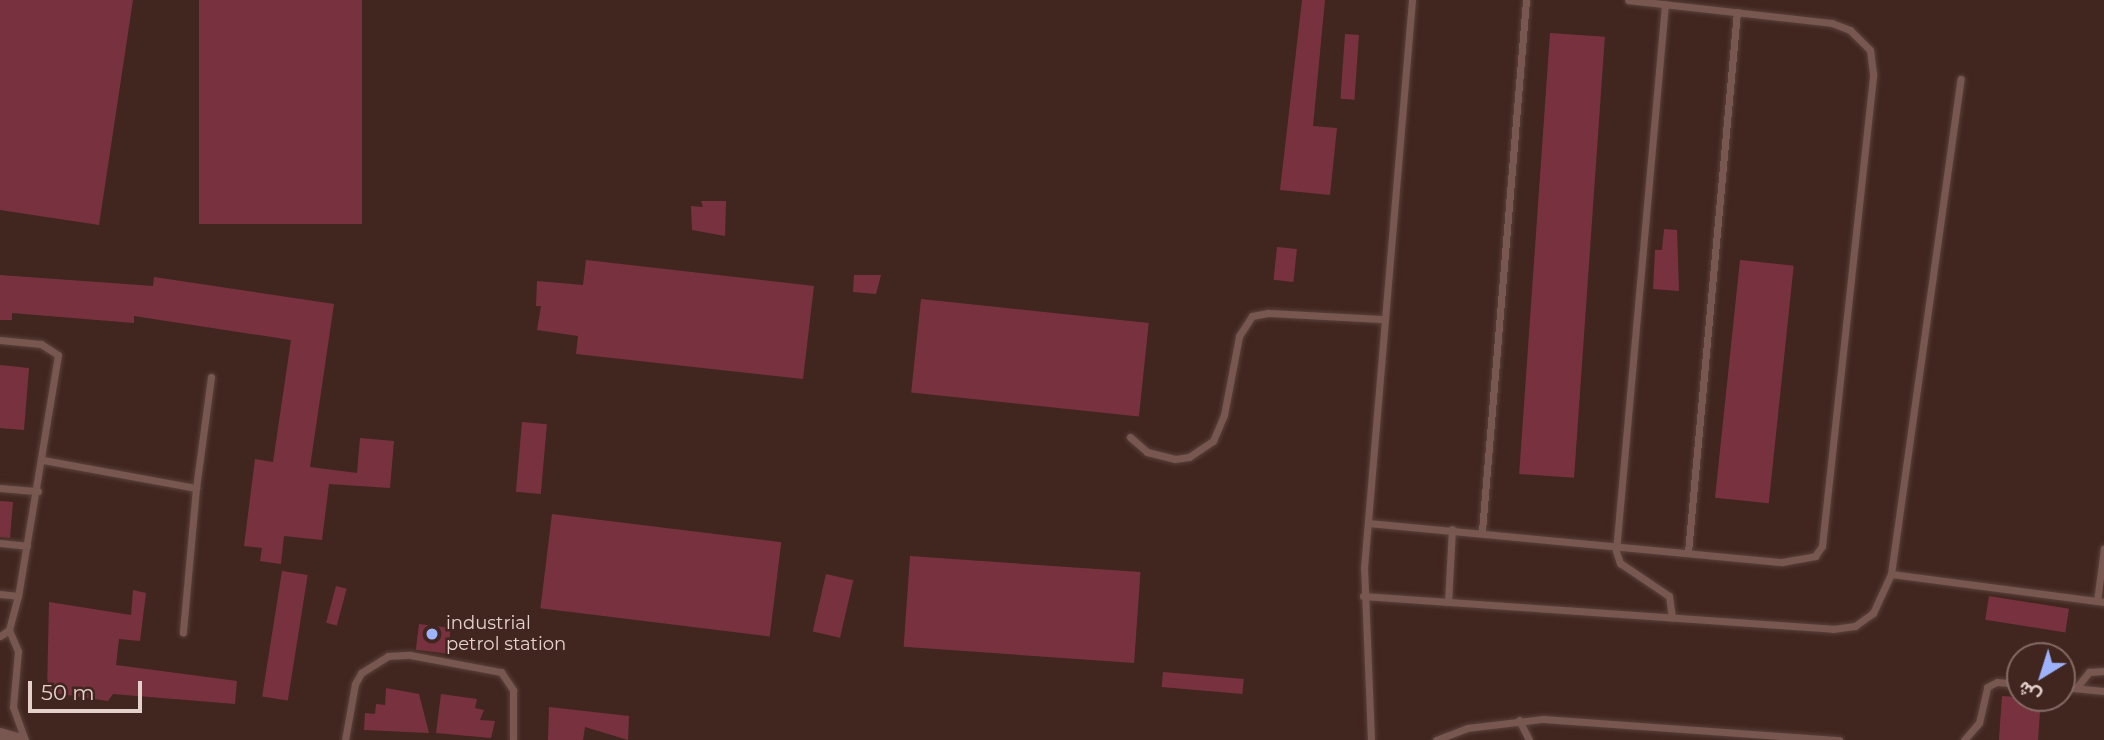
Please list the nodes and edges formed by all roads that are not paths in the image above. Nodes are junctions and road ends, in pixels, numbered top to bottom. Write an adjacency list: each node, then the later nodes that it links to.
1 (1412, 0): 7 (lane)
2 (1525, 0): 17 (lane)
3 (1628, 0): 4 (lane)
4 (1665, 4): 5 (lane); 19 (lane)
5 (1737, 12): 22 (lane); 22 (lane)
6 (1961, 79): 23 (lane)
7 (1382, 319): 10 (lane); 15 (lane)
8 (0, 340): 11 (lane)
9 (211, 377): 13 (lane)
10 (1129, 437)
11 (43, 460): 13 (lane); 14 (lane)
12 (0, 488): 14 (lane)
13 (196, 488): 31 (lane)
14 (38, 491): 20 (lane)
15 (1367, 523): 16 (lane); 26 (lane)
16 (1452, 529): 17 (lane); 27 (lane)
17 (1482, 531): 19 (lane)
18 (0, 544): 20 (lane)
19 (1616, 545): 22 (lane); 29 (lane)
20 (27, 547): 25 (lane)
21 (2104, 548): 28 (lane)
22 (1688, 552)
23 (1891, 574): 28 (lane); 29 (lane)
24 (0, 594): 25 (lane)
25 (18, 596): 30 (lane)
26 (1363, 596): 27 (lane); 43 (lane)
27 (1448, 602): 29 (lane)
28 (2101, 602)
29 (1672, 618)
30 (9, 630): 32 (lane); 40 (lane)
31 (183, 632)
32 (0, 636)
33 (2104, 671): 35 (lane)
34 (2006, 683): 47 (lane)
35 (2076, 688): 36 (lane)
36 (2104, 691)
37 (1519, 720): 44 (lane); 45 (lane); 46 (lane)
38 (0, 735): 39 (street)
39 (18, 740)
40 (26, 740)
41 (345, 740): 42 (lane)
42 (513, 740)
43 (1371, 740)
44 (1436, 740)
45 (1529, 740)
46 (1839, 740)
47 (1964, 740)

